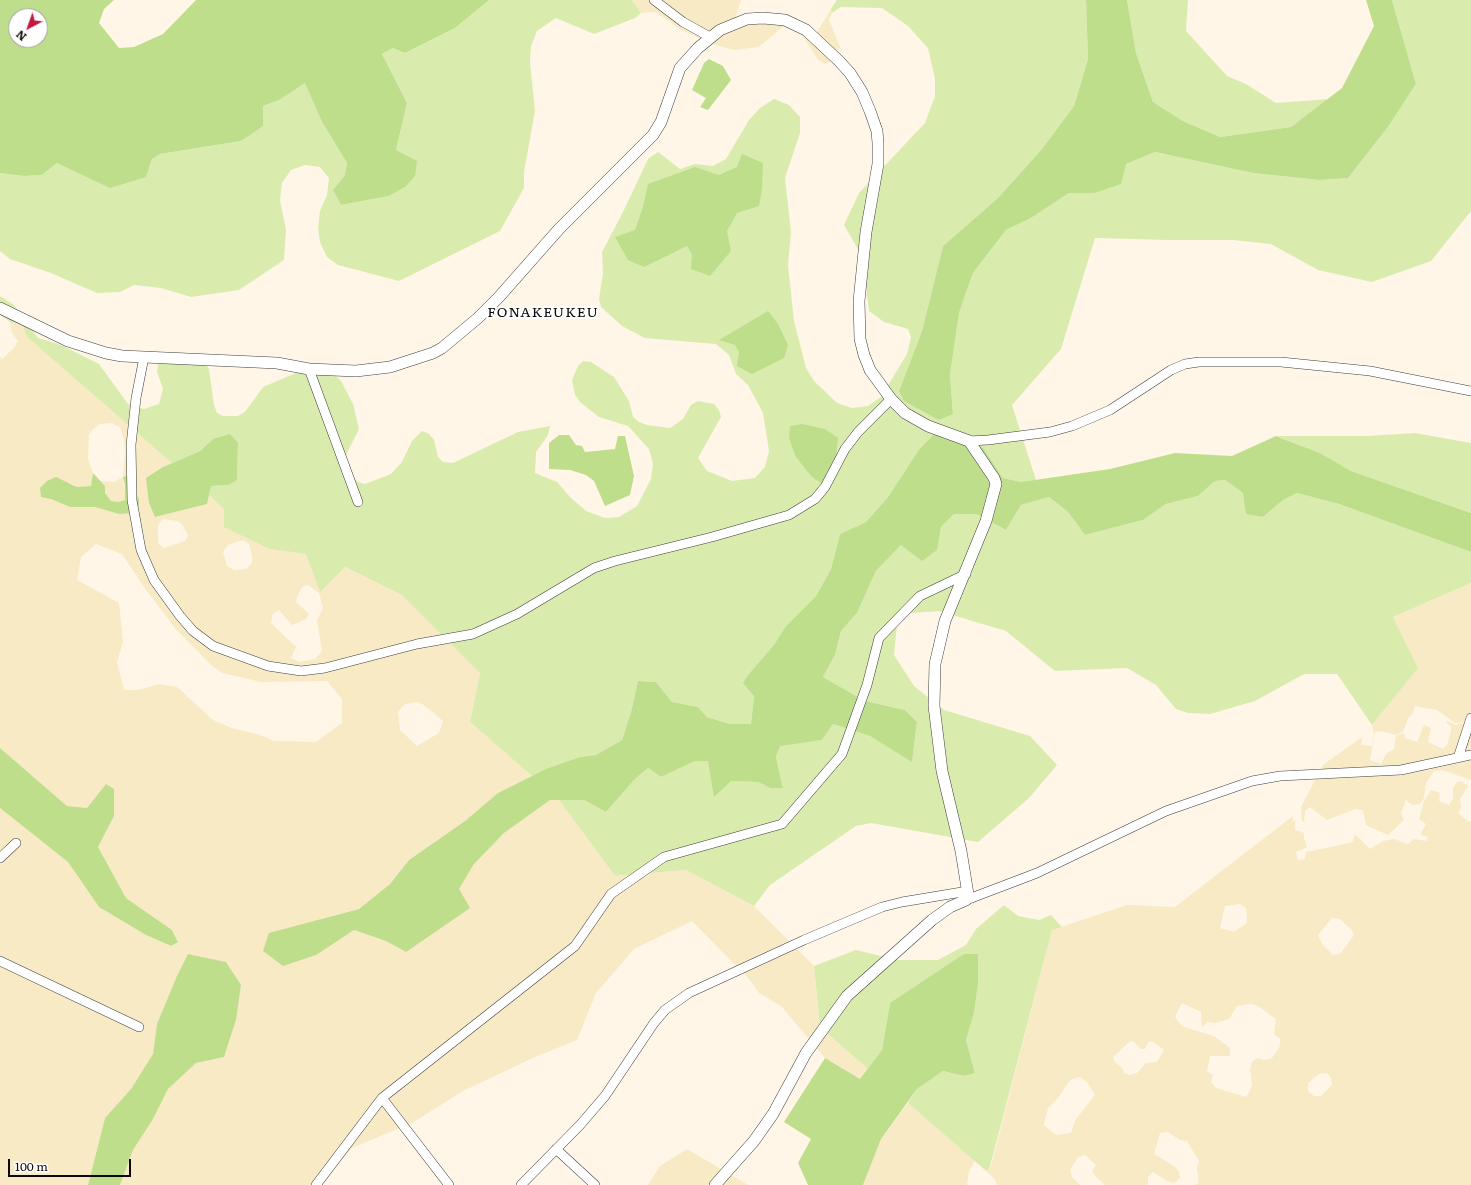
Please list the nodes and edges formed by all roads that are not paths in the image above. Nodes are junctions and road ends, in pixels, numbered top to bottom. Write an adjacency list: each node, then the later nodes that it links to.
1 (654, 0): 2 (street)
2 (710, 37): 5 (street); 7 (street)
3 (0, 308): 4 (street)
4 (144, 358): 5 (street); 7 (street)
5 (309, 370): 9 (street)
6 (1471, 391): 8 (street)
7 (891, 399): 8 (street)
8 (969, 441): 10 (street)
9 (358, 502)
10 (966, 574): 16 (street); 19 (street)
11 (1471, 718): 13 (street)
12 (1471, 755): 13 (street)
13 (1458, 758): 16 (street)
14 (16, 843): 15 (street)
15 (0, 858)
16 (967, 895): 20 (street); 25 (street)
17 (0, 962): 18 (street)
18 (139, 1026)
19 (382, 1098): 21 (street); 22 (street)
20 (556, 1149): 23 (street); 24 (street)
21 (316, 1185)
22 (449, 1185)
23 (522, 1185)
24 (596, 1185)
25 (715, 1185)

